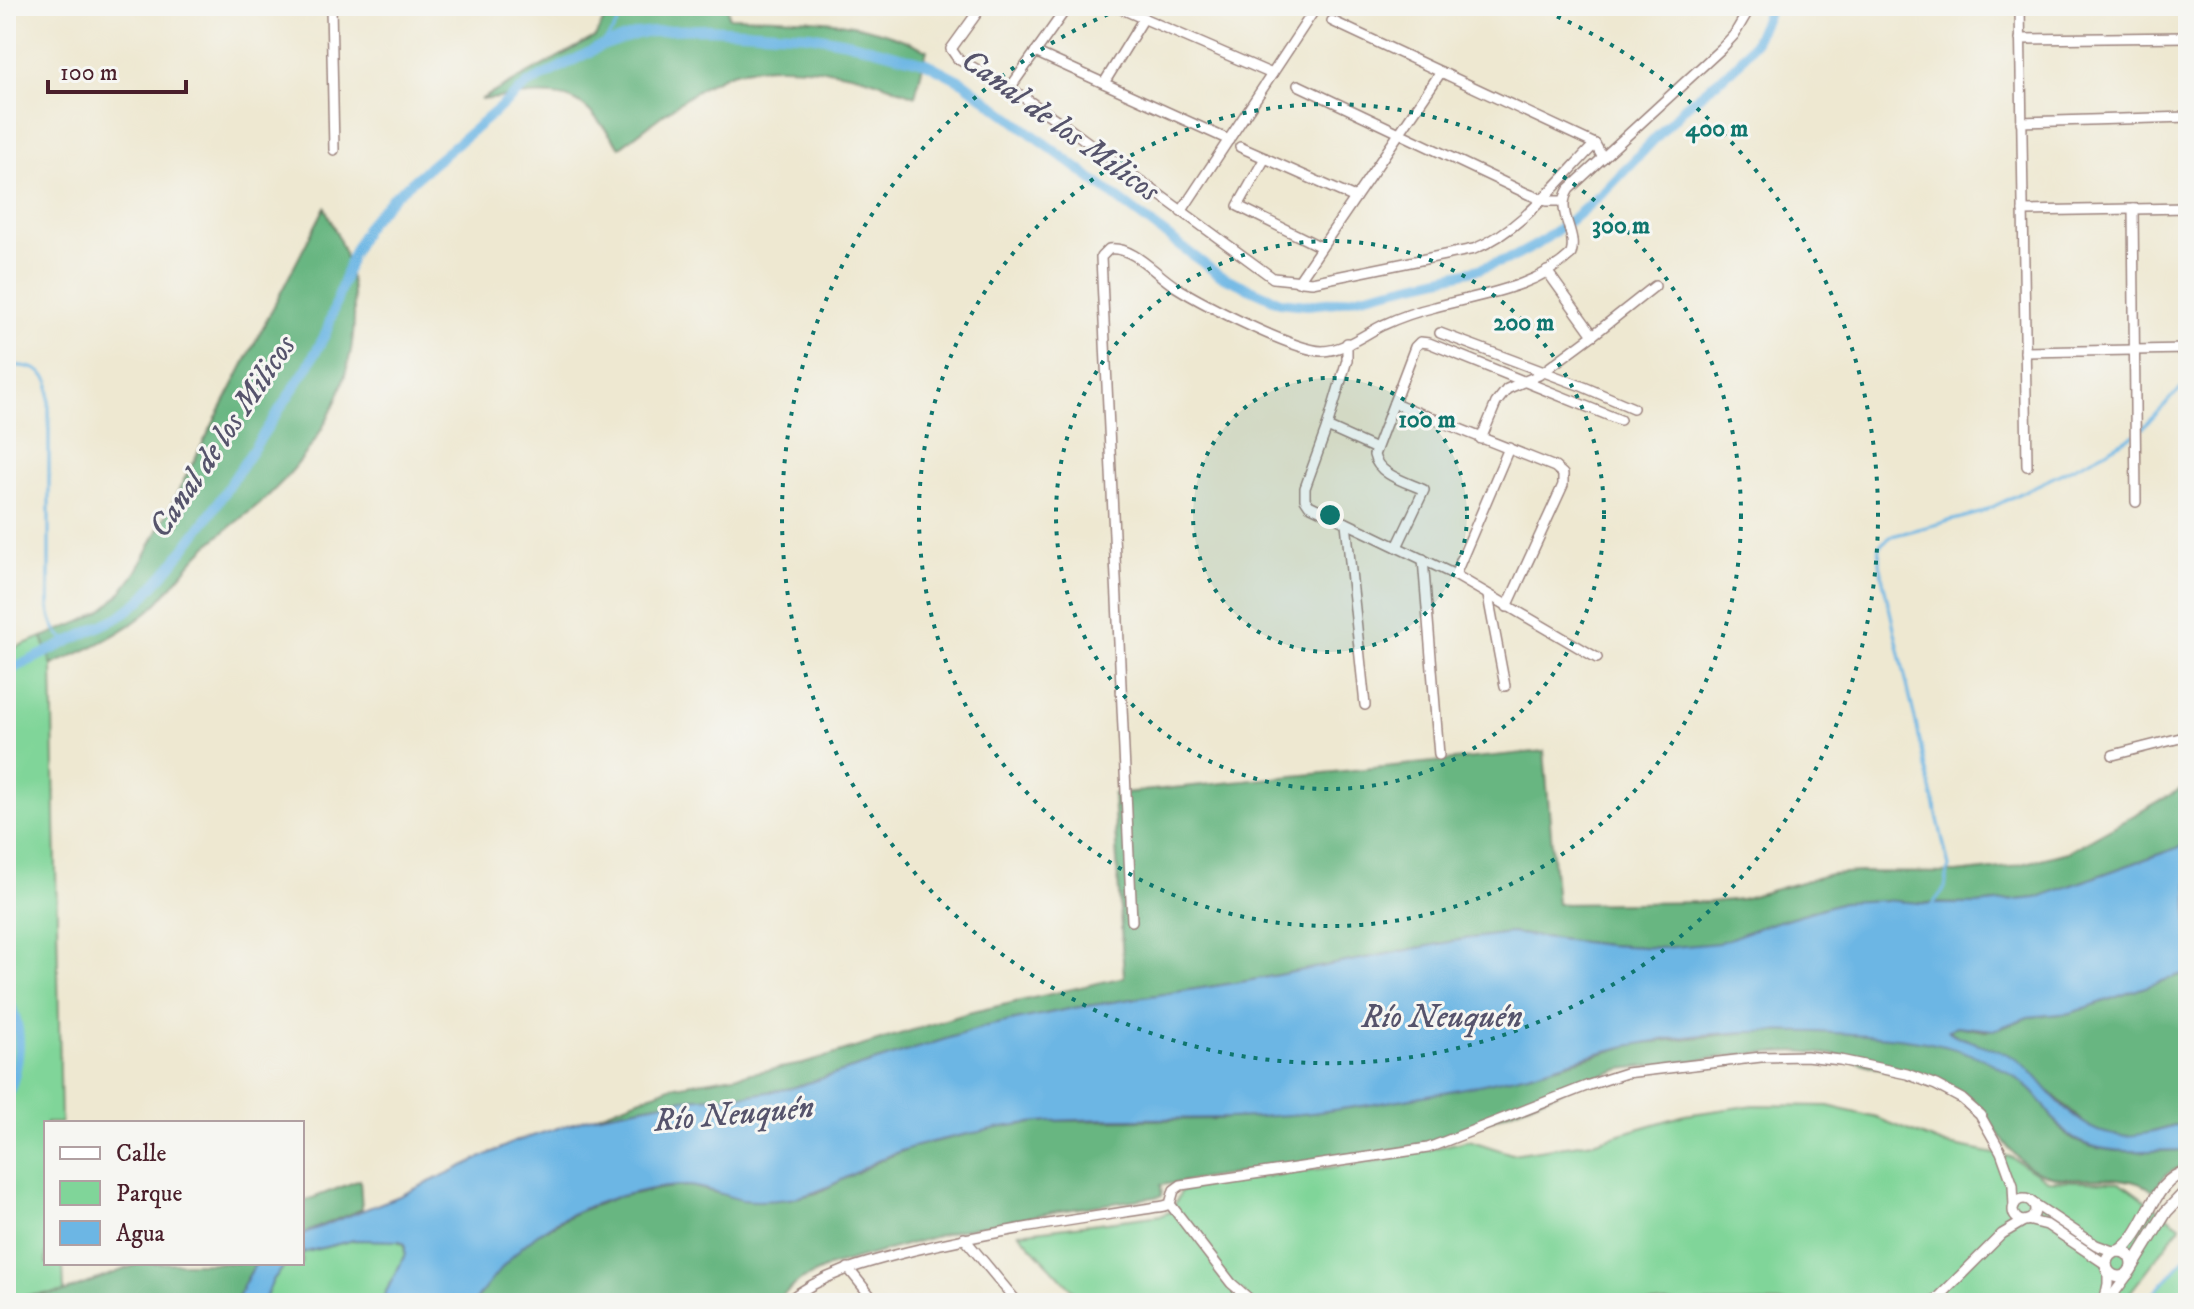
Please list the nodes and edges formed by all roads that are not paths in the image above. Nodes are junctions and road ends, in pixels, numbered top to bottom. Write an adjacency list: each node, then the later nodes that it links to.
1 (331, 6): 24 (street)
2 (982, 6): 17 (street)
3 (1068, 6): 12 (street)
4 (1115, 6): 8 (street)
5 (1309, 6): 14 (street)
6 (1751, 6): 26 (street)
7 (2020, 6): 11 (street)
8 (1144, 18): 14 (street); 15 (street)
9 (1332, 21): 13 (street)
10 (2188, 37): 11 (street)
11 (2020, 39): 19 (street)
12 (1035, 52): 15 (street); 17 (street)
13 (1441, 72): 20 (street); 22 (street)
14 (1272, 74): 21 (street)
15 (1104, 83): 21 (street)
16 (1298, 85): 20 (street)
17 (1010, 88): 33 (street)
18 (2188, 117): 19 (street)
19 (2021, 122): 32 (street)
20 (1399, 133): 27 (street); 28 (street)
21 (1229, 140): 33 (street)
22 (1595, 144): 26 (street); 28 (street)
23 (1240, 147): 25 (street)
24 (334, 150)
25 (1265, 158): 27 (street); 34 (street)
26 (1603, 158): 29 (street)
27 (1355, 198): 34 (street)
28 (1541, 199): 29 (street); 36 (street)
29 (1563, 201): 35 (street)
30 (2188, 208): 31 (street)
31 (2133, 209): 32 (street); 42 (street)
32 (2023, 211): 43 (street)
33 (1181, 212): 36 (street)
34 (1321, 247): 36 (street)
35 (1547, 271): 39 (street); 40 (street)
36 (1298, 282)
37 (1655, 286): 39 (street)
38 (1440, 333): 44 (street)
39 (1593, 335): 44 (street)
40 (1347, 343): 49 (street); 67 (street)
41 (2188, 349): 42 (street)
42 (2135, 350): 43 (street); 54 (street)
43 (2025, 352): 53 (street)
44 (1544, 371): 45 (street); 47 (street)
45 (1521, 382): 46 (street); 48 (street); 50 (street)
46 (1394, 403): 50 (street); 52 (street)
47 (1633, 408)
48 (1620, 420)
49 (1327, 427): 52 (street); 55 (street)
50 (1481, 439): 51 (street)
51 (1509, 448): 58 (street); 60 (street)
52 (1376, 449): 56 (street)
53 (2027, 466)
54 (2136, 502)
55 (1346, 523): 56 (street); 63 (street)
56 (1397, 547): 57 (street)
57 (1423, 559): 58 (street); 65 (street)
58 (1455, 575): 59 (street)
59 (1488, 596): 60 (street); 62 (street)
60 (1507, 607): 61 (street)
61 (1597, 658)
62 (1505, 686)
63 (1365, 705)
64 (2188, 736): 66 (street)
65 (1439, 755)
66 (2113, 755)
67 (1132, 921)
68 (2009, 1171): 71 (street); 72 (street); 73 (street)
69 (2188, 1171): 77 (street)
70 (2188, 1189): 80 (street)
71 (2030, 1201): 73 (street); 74 (street); 77 (street)
72 (1170, 1204): 76 (street); 84 (street)
73 (2014, 1208): 74 (street); 75 (street)
74 (2026, 1220): 75 (street); 79 (street)
75 (2002, 1234): 85 (street)
76 (964, 1238): 78 (street); 83 (street)
77 (2117, 1252): 79 (street); 80 (street)
78 (848, 1268): 81 (street); 82 (street)
79 (2107, 1268): 80 (street); 86 (street)
80 (2130, 1271): 86 (street)
81 (785, 1303)
82 (876, 1303)
83 (1018, 1303)
84 (1254, 1303)
85 (1933, 1303)
86 (2106, 1303)

